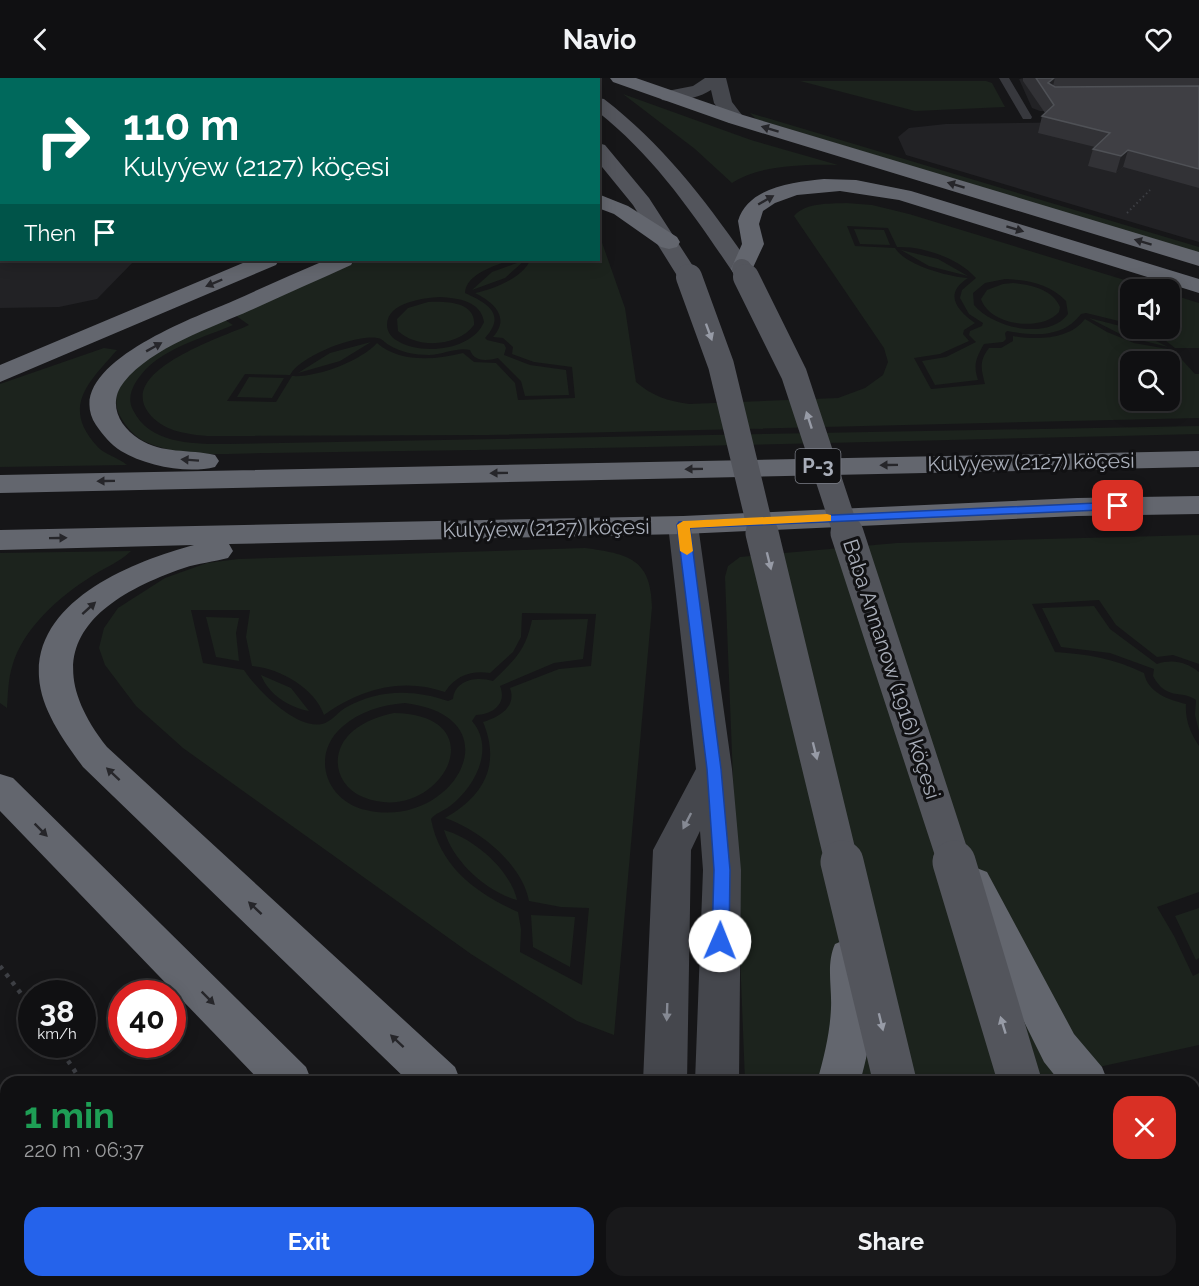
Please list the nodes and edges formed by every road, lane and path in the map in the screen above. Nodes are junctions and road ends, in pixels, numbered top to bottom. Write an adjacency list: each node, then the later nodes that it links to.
1 (619, 78): 4 (highway)
2 (717, 78): 4 (street); 7 (street)
3 (1004, 78): 6 (lane)
4 (668, 96): 7 (highway)
5 (600, 105): 16 (main road, Baba Annanow (1916) köçesi)
6 (1027, 117)
7 (736, 119): 13 (highway, one-way to 7)
8 (600, 151): 12 (main road)
9 (1150, 190): 11 (path)
10 (600, 201): 12 (highway)
11 (1136, 204)
12 (669, 242): 33 (main road, one-way to 33, bridge)
13 (1199, 259)
14 (266, 261): 18 (highway, one-way to 18)
15 (341, 261): 22 (highway, one-way to 15)
16 (742, 268): 17 (highway, one-way to 17); 32 (main road, Baba Annanow (1916) köçesi, one-way to 16, bridge)
17 (1199, 286)
18 (0, 374)
19 (1199, 444): 21 (highway)
20 (1199, 459): 21 (highway, Kulyýew (2127) köçesi / P-3)
21 (1037, 462): 22 (highway, Kulyýew (2127) köçesi / P-3, one-way to 22)
22 (438, 474): 23 (highway, Kulyýew (2127) köçesi, one-way to 23)
23 (0, 484)
24 (1199, 505): 25 (highway, Kulyýew (2127) köçesi)
25 (1077, 507): 26 (highway); 27 (highway, Kulyýew (2127) köçesi)
26 (1199, 519)
27 (683, 525): 28 (highway, Kulyýew (2127) köçesi); 30 (street)
28 (436, 531): 29 (highway, Kulyýew (2127) köçesi, one-way to 28); 39 (highway, one-way to 28)
29 (0, 540)
30 (714, 769): 40 (street, one-way to 40); 41 (street)
31 (0, 788): 38 (highway, one-way to 38)
32 (941, 817): 44 (main road, Baba Annanow (1916) köçesi, one-way to 32, bridge); 45 (highway, bridge)
33 (833, 823): 42 (highway, bridge); 43 (main road, one-way to 43, bridge)
34 (0, 966): 35 (path)
35 (18, 990)
36 (66, 1058): 37 (path)
37 (78, 1076)
38 (285, 1076)
39 (434, 1076)
40 (665, 1076)
41 (717, 1076)
42 (840, 1076)
43 (894, 1076)
44 (1018, 1076)
45 (1082, 1076)

